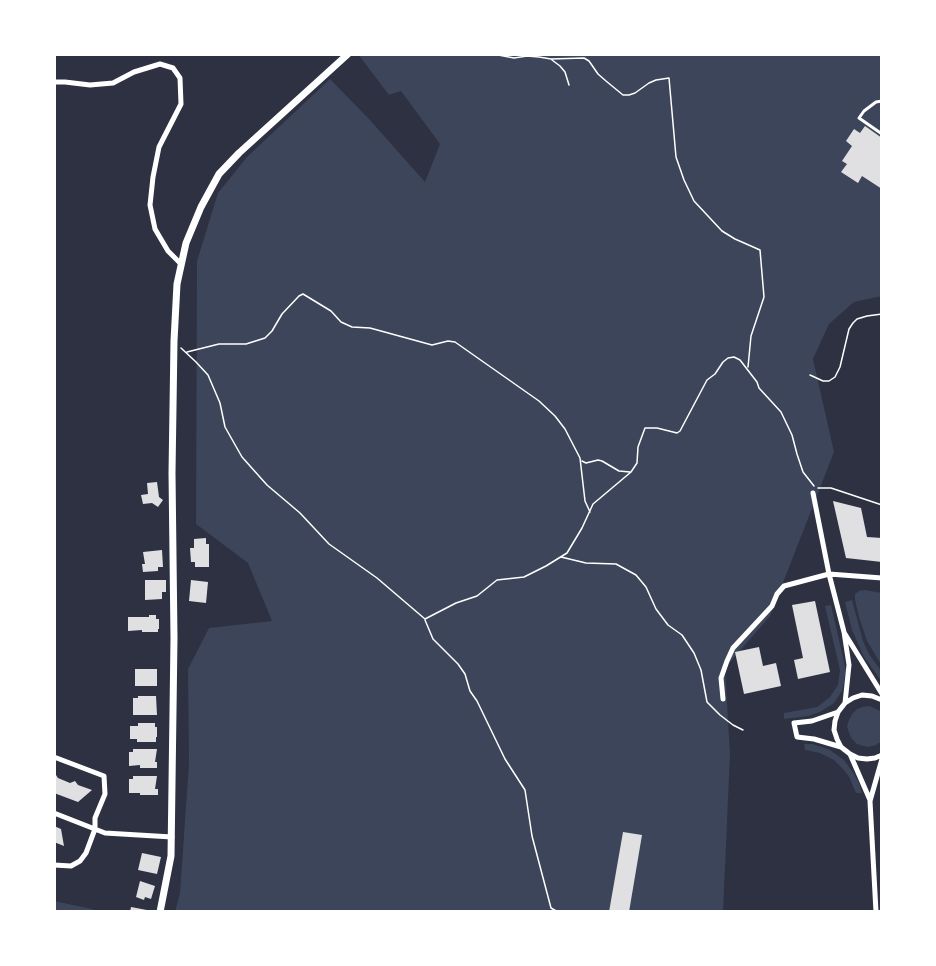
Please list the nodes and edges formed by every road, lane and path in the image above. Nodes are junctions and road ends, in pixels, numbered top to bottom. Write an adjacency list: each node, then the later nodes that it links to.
1 (160, 54): 5 (street)
2 (348, 54): 10 (street)
3 (493, 54): 4 (path)
4 (551, 59): 7 (path); 14 (path)
5 (160, 64): 6 (street); 10 (street)
6 (54, 82)
7 (569, 85)
8 (882, 101): 9 (lane)
9 (882, 134)
10 (181, 264): 12 (street)
11 (882, 314): 15 (path)
12 (174, 341): 13 (path); 41 (street)
13 (186, 352): 16 (path); 25 (path)
14 (748, 369): 17 (path); 18 (path)
15 (810, 375)
16 (580, 460): 17 (path); 21 (path)
17 (631, 472): 21 (path)
18 (815, 490): 19 (path); 20 (path); 23 (street)
19 (820, 492)
20 (882, 505)
21 (590, 512): 22 (path)
22 (561, 556): 25 (path); 32 (path)
23 (829, 574): 24 (street); 26 (street); 28 (street)
24 (882, 578)
25 (425, 619): 44 (path)
26 (844, 632): 27 (street); 30 (street)
27 (882, 694)
28 (723, 699)
29 (882, 700): 30 (street)
30 (845, 703): 31 (street)
31 (838, 712): 33 (street); 33 (street)
32 (743, 730)
33 (841, 747): 34 (street)
34 (850, 754): 35 (street); 38 (street)
35 (882, 754)
36 (54, 757): 40 (street)
37 (882, 759): 38 (street)
38 (870, 801): 45 (street)
39 (54, 813): 40 (street)
40 (95, 829): 41 (street); 42 (street)
41 (172, 837): 43 (street)
42 (54, 865)
43 (160, 912)
44 (558, 912)
45 (876, 912)

